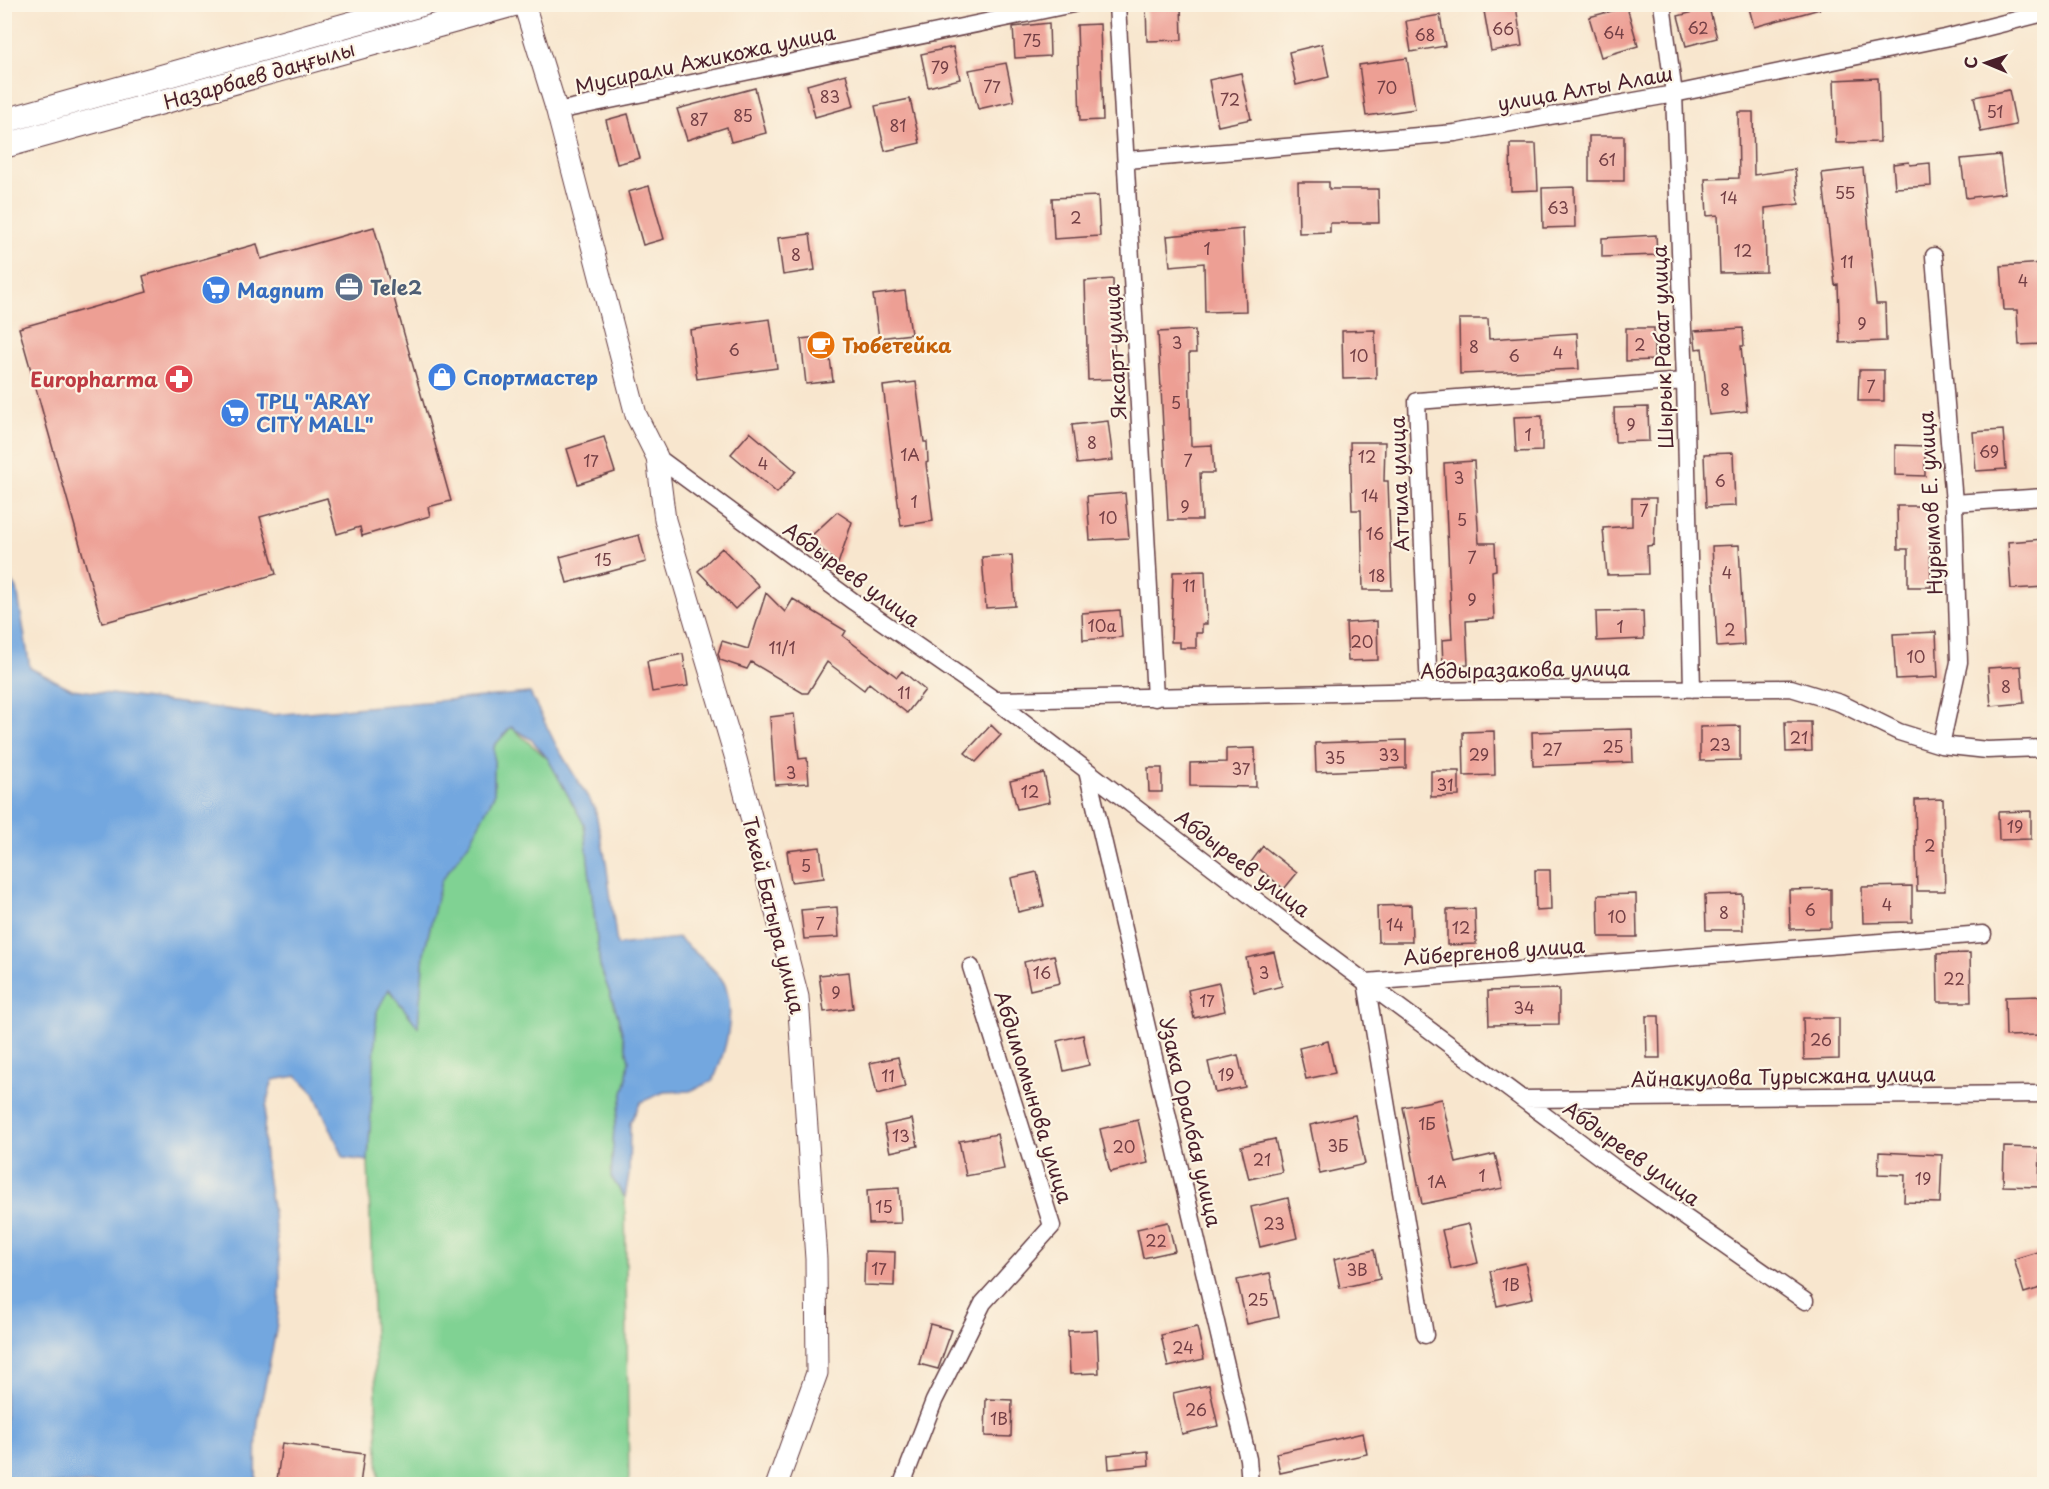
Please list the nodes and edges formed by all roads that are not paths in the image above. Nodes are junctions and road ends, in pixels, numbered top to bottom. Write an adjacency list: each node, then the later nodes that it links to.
1 (422, 4): 10 (main road, Назарбаев даңғылы)
2 (514, 4): 11 (main road, Назарбаев даңғылы)
3 (524, 4): 9 (street, Текей Батыра улица)
4 (1073, 4): 9 (street, Мусирали Ажикожа улица)
5 (1118, 4): 12 (street, Яксарт улица)
6 (1662, 4): 8 (street, Шырык Рабат улица)
7 (2044, 13): 8 (street, улица Алты Алаш)
8 (1674, 94): 12 (street, улица Алты Алаш); 14 (street, Шырык Рабат улица)
9 (557, 111): 15 (street, Текей Батыра улица)
10 (4, 121)
11 (4, 146)
12 (1126, 160): 20 (street, Яксарт улица)
13 (1934, 256): 17 (street, Нурымов Е. улица)
14 (1685, 381): 18 (street, Шырык Рабат улица); 19 (street, Аттила улица)
15 (657, 458): 21 (street, Абдыреев улица); 32 (street, Текей Батыра улица)
16 (2044, 497): 17 (street)
17 (1954, 503): 22 (street, Нурымов Е. улица)
18 (1692, 689): 19 (street, Абдыразакова улица); 22 (street, Абдыразакова улица)
19 (1429, 692): 20 (street, Абдыразакова улица)
20 (1155, 698): 21 (street, Абдыразакова улица)
21 (995, 700): 24 (street, Абдыреев улица)
22 (1941, 745): 23 (street, Абдыразакова улица)
23 (2044, 748)
24 (1087, 771): 27 (street, Абдыреев улица); 34 (street, Узака Оралбая улица)
25 (1983, 934): 27 (street, Айбергенов улица)
26 (971, 966): 33 (street, Абдимомынова улица)
27 (1366, 982): 29 (street, Абдыреев улица); 31 (street)
28 (2044, 1094): 29 (street, Айнакулова Турысжана улица)
29 (1522, 1099): 30 (street, Абдыреев улица)
30 (1805, 1301)
31 (1425, 1335)
32 (777, 1485)
33 (902, 1485)
34 (1250, 1485)

